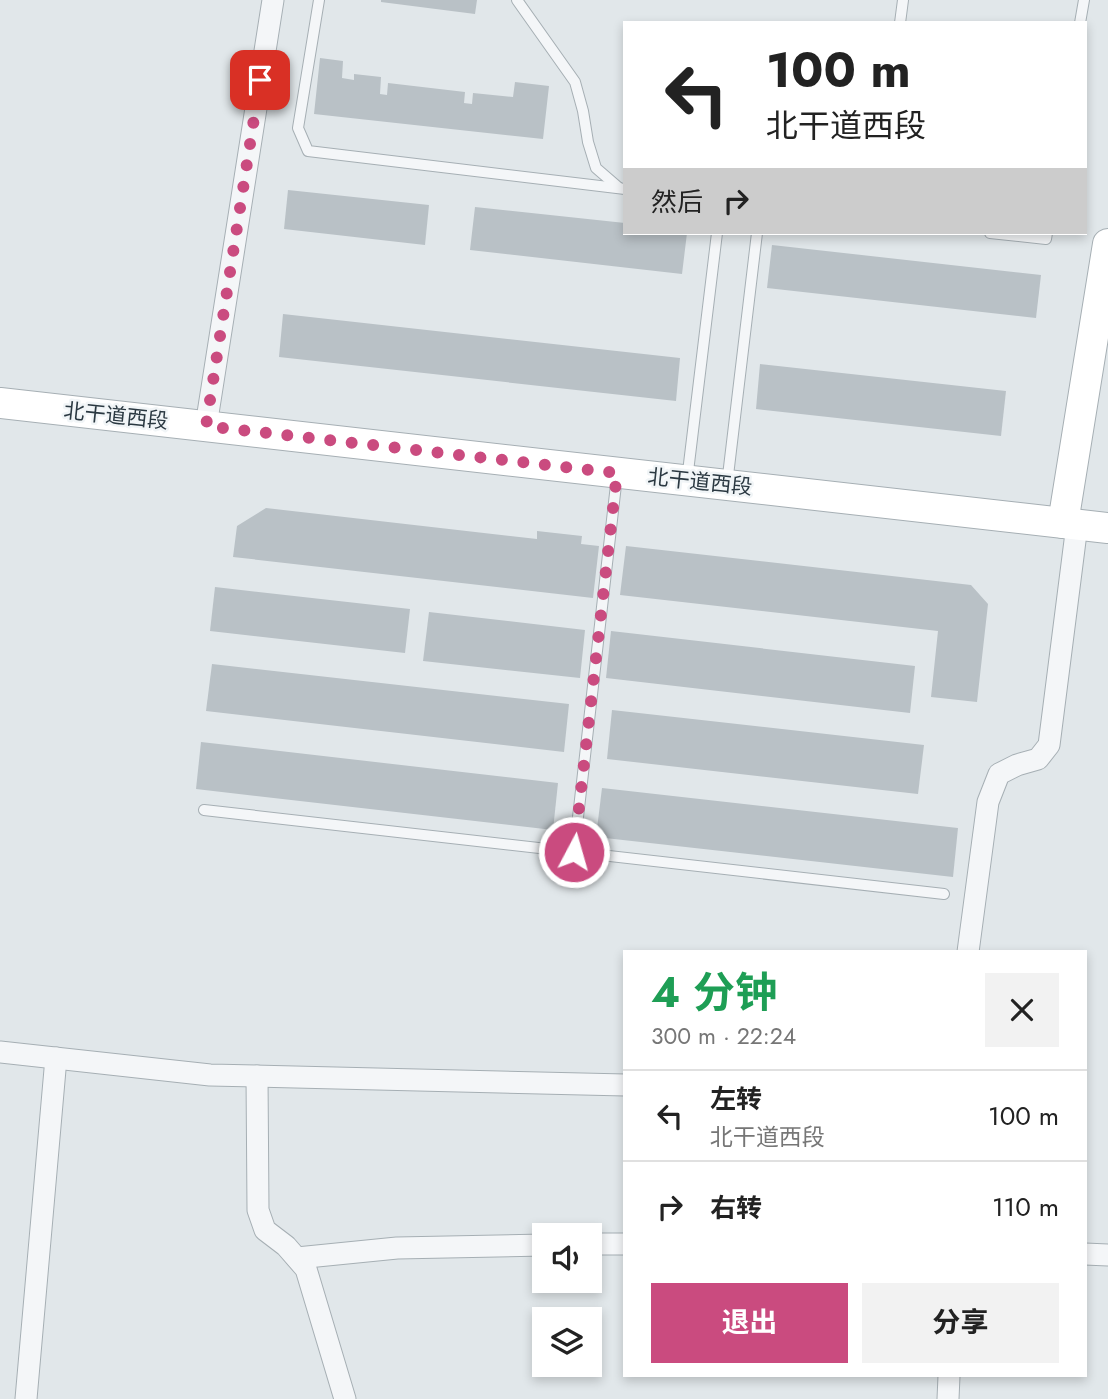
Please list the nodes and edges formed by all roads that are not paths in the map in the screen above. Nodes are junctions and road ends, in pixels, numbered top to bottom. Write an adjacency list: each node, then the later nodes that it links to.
1 (273, 0): 15 (street)
2 (319, 0): 8 (lane)
3 (517, 0): 8 (lane)
4 (903, 0): 6 (lane)
5 (1083, 0): 7 (lane)
6 (900, 21)
7 (1080, 21)
8 (621, 188)
9 (717, 235): 17 (lane)
10 (757, 235): 18 (lane)
11 (1009, 235): 12 (lane)
12 (1047, 235)
13 (1108, 244): 19 (street)
14 (0, 403): 15 (street, 北干道西段)
15 (206, 426): 16 (street, 北干道西段)
16 (617, 473): 17 (street, 北干道西段); 22 (lane)
17 (687, 480): 18 (street, 北干道西段)
18 (727, 485): 19 (street, 北干道西段)
19 (1070, 524): 20 (street, 北干道西段); 24 (street)
20 (1108, 528)
21 (204, 810): 22 (lane)
22 (574, 852): 23 (lane)
23 (944, 894)
24 (968, 950)
25 (0, 1052): 26 (street)
26 (56, 1058): 27 (street); 36 (street)
27 (257, 1076): 28 (street); 34 (street)
28 (623, 1085)
29 (602, 1244): 30 (street)
30 (623, 1244)
31 (532, 1245): 34 (street)
32 (1087, 1254): 33 (street)
33 (1108, 1255)
34 (297, 1258): 37 (street)
35 (948, 1377): 38 (street)
36 (26, 1399)
37 (345, 1399)
38 (948, 1399)

